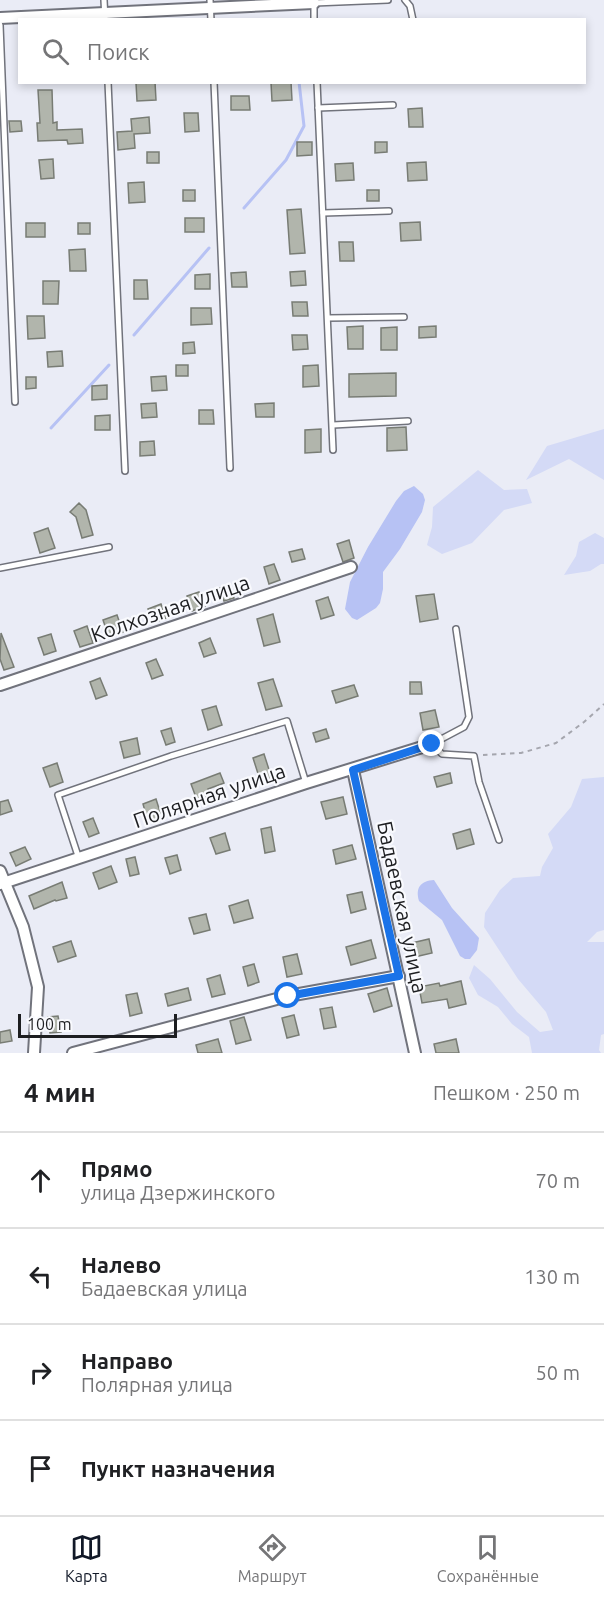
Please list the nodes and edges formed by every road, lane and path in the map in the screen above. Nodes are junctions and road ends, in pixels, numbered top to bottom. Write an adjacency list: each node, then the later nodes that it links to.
1 (104, 0): 6 (lane)
2 (388, 0): 4 (lane)
3 (405, 0): 9 (lane)
4 (314, 2): 5 (street); 8 (lane)
5 (211, 9): 6 (street)
6 (105, 16): 7 (street)
7 (0, 18)
8 (314, 18)
9 (413, 18)
10 (0, 25): 20 (lane)
11 (108, 84): 25 (lane)
12 (214, 84): 24 (lane)
13 (317, 84): 15 (lane)
14 (393, 105): 15 (lane)
15 (318, 108): 17 (lane)
16 (389, 211): 17 (lane)
17 (323, 213): 19 (lane)
18 (404, 316): 19 (lane)
19 (328, 318): 22 (lane)
20 (15, 402)
21 (408, 421): 22 (lane)
22 (333, 425): 23 (lane)
23 (333, 450)
24 (230, 468)
25 (125, 471)
26 (109, 547): 28 (lane)
27 (351, 567): 30 (street, Колхозная улица)
28 (0, 568)
29 (456, 629): 32 (lane)
30 (0, 685)
31 (604, 704): 33 (path)
32 (432, 744): 33 (lane); 34 (street, Полярная улица)
33 (474, 756): 36 (lane)
34 (353, 770): 35 (street, Полярная улица); 40 (street, Бадаевская улица)
35 (306, 783): 37 (street, Полярная улица); 37 (lane)
36 (499, 840)
37 (79, 859): 39 (street, Полярная улица)
38 (0, 871): 39 (street)
39 (2, 883): 41 (street)
40 (399, 976): 42 (street); 43 (street, Бадаевская улица)
41 (34, 1053)
42 (73, 1053)
43 (415, 1053)

